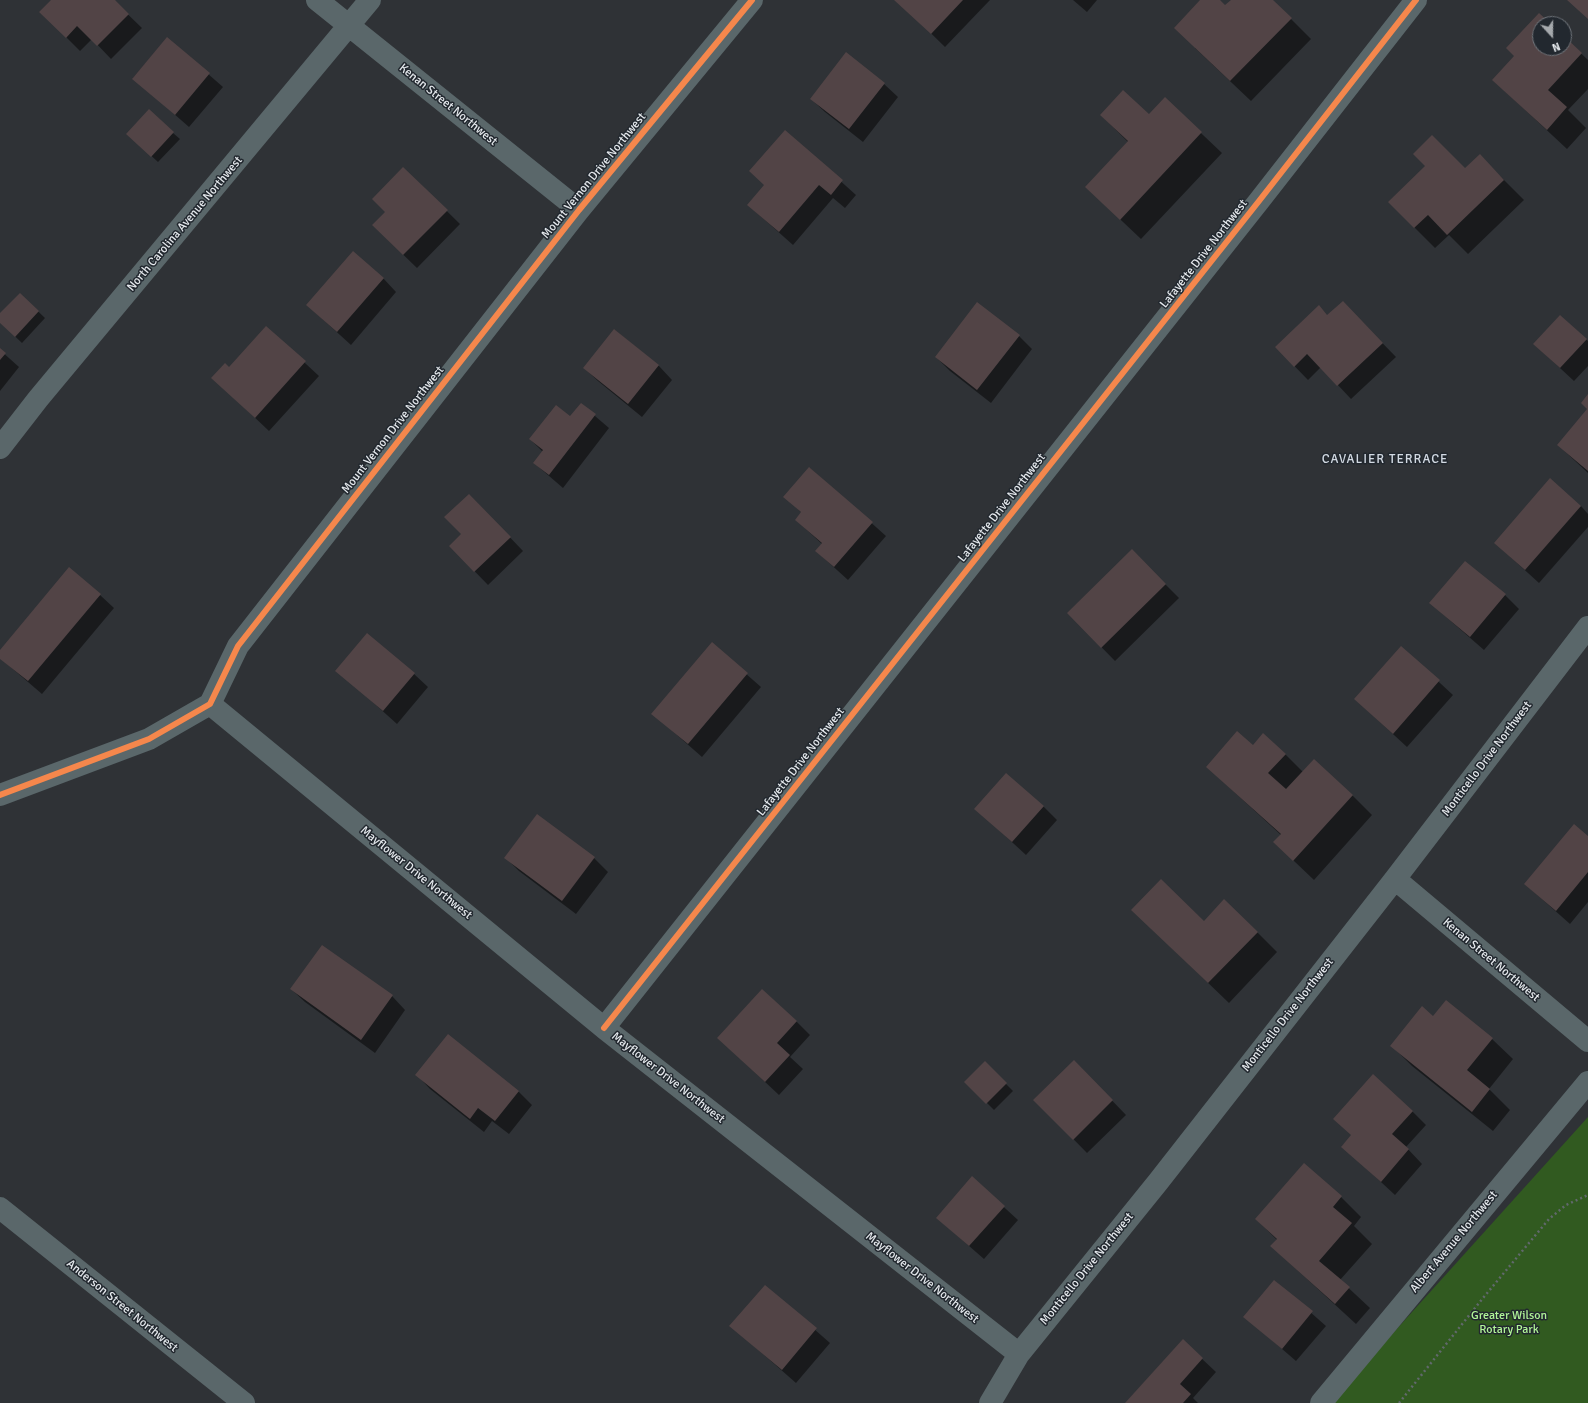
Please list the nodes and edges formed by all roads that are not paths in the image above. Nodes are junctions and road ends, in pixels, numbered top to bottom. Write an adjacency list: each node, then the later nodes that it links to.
1 (317, 0): 5 (street, Kenan Street Northwest)
2 (370, 0): 5 (street, North Carolina Avenue Northwest)
3 (752, 0): 6 (street, Mount Vernon Drive Northwest)
4 (1416, 0): 12 (street, Lafayette Drive Northwest)
5 (350, 26): 6 (street, Kenan Street Northwest); 7 (street, North Carolina Avenue Northwest)
6 (579, 210): 9 (street, Mount Vernon Drive Northwest)
7 (0, 448)
8 (1588, 627): 11 (street, Monticello Drive Northwest)
9 (210, 704): 10 (street); 12 (street, Mayflower Drive Northwest)
10 (0, 795)
11 (1395, 879): 13 (street, Kenan Street Northwest); 16 (street, Monticello Drive Northwest)
12 (604, 1028): 16 (street, Mayflower Drive Northwest)
13 (1588, 1041)
14 (1588, 1082): 19 (street, Albert Avenue Northwest)
15 (0, 1208): 17 (street, Anderson Street Northwest)
16 (1019, 1354): 18 (street, Monticello Drive Northwest)
17 (244, 1403)
18 (990, 1403)
19 (1321, 1403)

